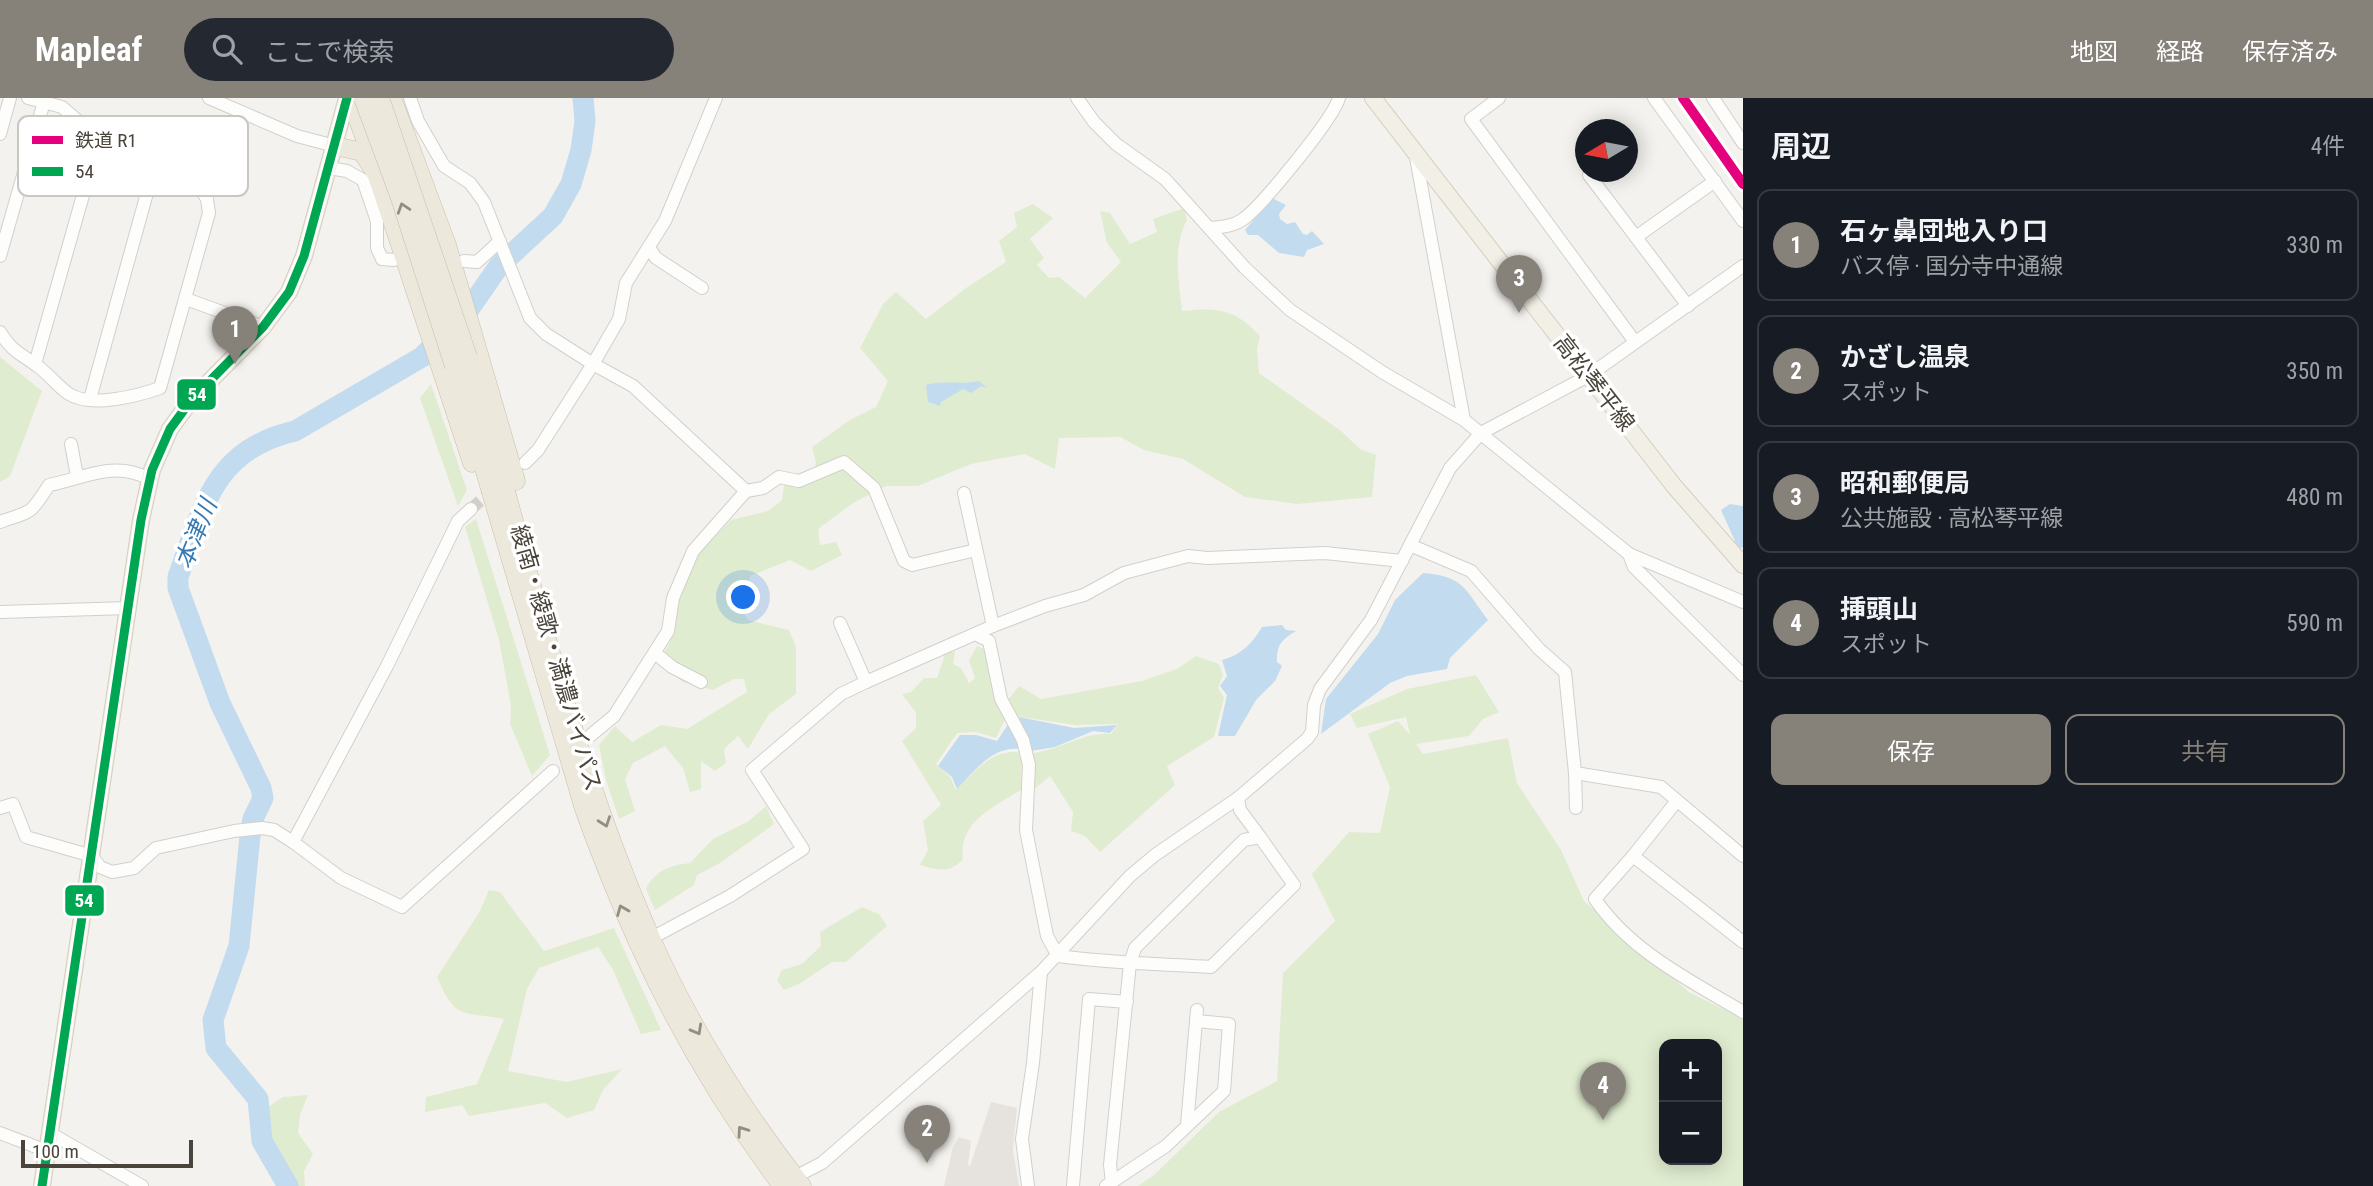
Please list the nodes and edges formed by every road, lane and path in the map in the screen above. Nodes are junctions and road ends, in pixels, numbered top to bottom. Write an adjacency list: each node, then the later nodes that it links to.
1 (10, 98): 20 (street)
2 (28, 98): 16 (street)
3 (209, 98): 17 (street)
4 (349, 98): 22 (main road); 25 (highway)
5 (363, 98): 47 (highway, 綾南・綾歌・満濃バイパス, one-way to 5, bridge)
6 (380, 98): 47 (highway, 綾南・綾歌・満濃バイパス, bridge)
7 (392, 98): 40 (highway)
8 (410, 98): 35 (street)
9 (716, 98): 36 (street)
10 (1077, 98): 33 (street)
11 (1339, 98): 33 (street)
12 (1373, 98): 23 (main road, 高松琴平線)
13 (1499, 98): 46 (street)
14 (1654, 98): 26 (street)
15 (1713, 98): 21 (street)
16 (44, 102): 18 (street); 19 (street)
17 (233, 102): 22 (street)
18 (40, 116)
19 (72, 116)
20 (0, 134)
21 (1743, 143)
22 (335, 146): 24 (main road); 25 (highway)
23 (1415, 149): 50 (main road, 高松琴平線); 52 (street)
24 (329, 168): 38 (street); 44 (main road)
25 (377, 175): 47 (highway)
26 (1715, 181): 32 (street); 34 (street)
27 (1594, 182): 34 (street)
28 (18, 193): 37 (street)
29 (83, 196): 48 (street)
30 (146, 196): 51 (street)
31 (205, 196): 42 (street)
32 (1743, 222)
33 (1211, 228): 52 (street)
34 (1636, 237): 43 (street)
35 (501, 244): 40 (street); 49 (street)
36 (650, 248): 41 (street); 49 (street)
37 (0, 256)
38 (394, 260)
39 (1743, 266): 43 (street)
40 (460, 269): 47 (highway)
41 (702, 288)
42 (186, 299): 44 (street); 51 (street)
43 (1688, 306): 46 (street)
44 (263, 327): 57 (main road)
45 (0, 332): 48 (street)
46 (1635, 342): 50 (street)
47 (461, 362): 73 (highway, 綾南・綾歌・満濃バイパス); 73 (highway)
48 (35, 364): 51 (street)
49 (593, 364): 55 (street); 58 (street)
50 (1588, 376): 53 (street); 66 (main road, 高松琴平線)
51 (90, 399)
52 (1464, 420): 53 (street)
53 (1481, 433): 62 (street); 64 (street)
54 (71, 444): 56 (street)
55 (525, 463)
56 (77, 476): 57 (street); 61 (street)
57 (149, 479): 68 (main road)
58 (746, 491): 63 (street); 74 (street)
59 (964, 493): 63 (street)
60 (471, 509): 87 (street)
61 (0, 522)
62 (1410, 545): 65 (street); 80 (street)
63 (976, 550): 71 (street)
64 (1629, 554): 67 (street); 75 (street)
65 (1402, 561): 71 (street); 82 (street)
66 (1743, 565)
67 (1743, 601)
68 (128, 608): 69 (street); 88 (main road)
69 (0, 612)
70 (840, 623): 77 (street)
71 (993, 626): 72 (street)
72 (975, 634): 77 (street); 93 (street)
73 (543, 645): 92 (highway, 綾南・綾歌・満濃バイパス)
74 (655, 653): 76 (street); 78 (street)
75 (1743, 675)
76 (701, 682)
77 (866, 682): 92 (street)
78 (591, 735)
79 (553, 771): 87 (street)
80 (1575, 773): 83 (street); 85 (street)
81 (0, 794): 84 (street)
82 (1238, 798): 86 (street); 93 (street)
83 (1676, 802): 89 (street); 90 (street)
84 (6, 806): 88 (street)
85 (1576, 808)
86 (1261, 837): 94 (street); 94 (street)
87 (293, 842): 88 (street)
88 (92, 856): 100 (main road)
89 (1633, 856): 91 (street); 97 (street)
90 (1743, 856)
91 (1743, 942)
92 (644, 943): 102 (highway, 綾南・綾歌・満濃バイパス)
93 (1058, 956): 94 (street); 95 (street)
94 (1130, 963): 96 (street)
95 (1041, 972): 102 (street); 106 (street)
96 (1127, 1002): 103 (street); 107 (street)
97 (1743, 1012)
98 (1187, 1125): 98 (street); 103 (street)
99 (0, 1133): 101 (street)
100 (50, 1133): 101 (main road); 105 (street)
101 (47, 1151): 104 (main road)
102 (787, 1184)
103 (1109, 1184)
104 (42, 1186)
105 (142, 1186)
106 (1028, 1186)
107 (1073, 1186)

